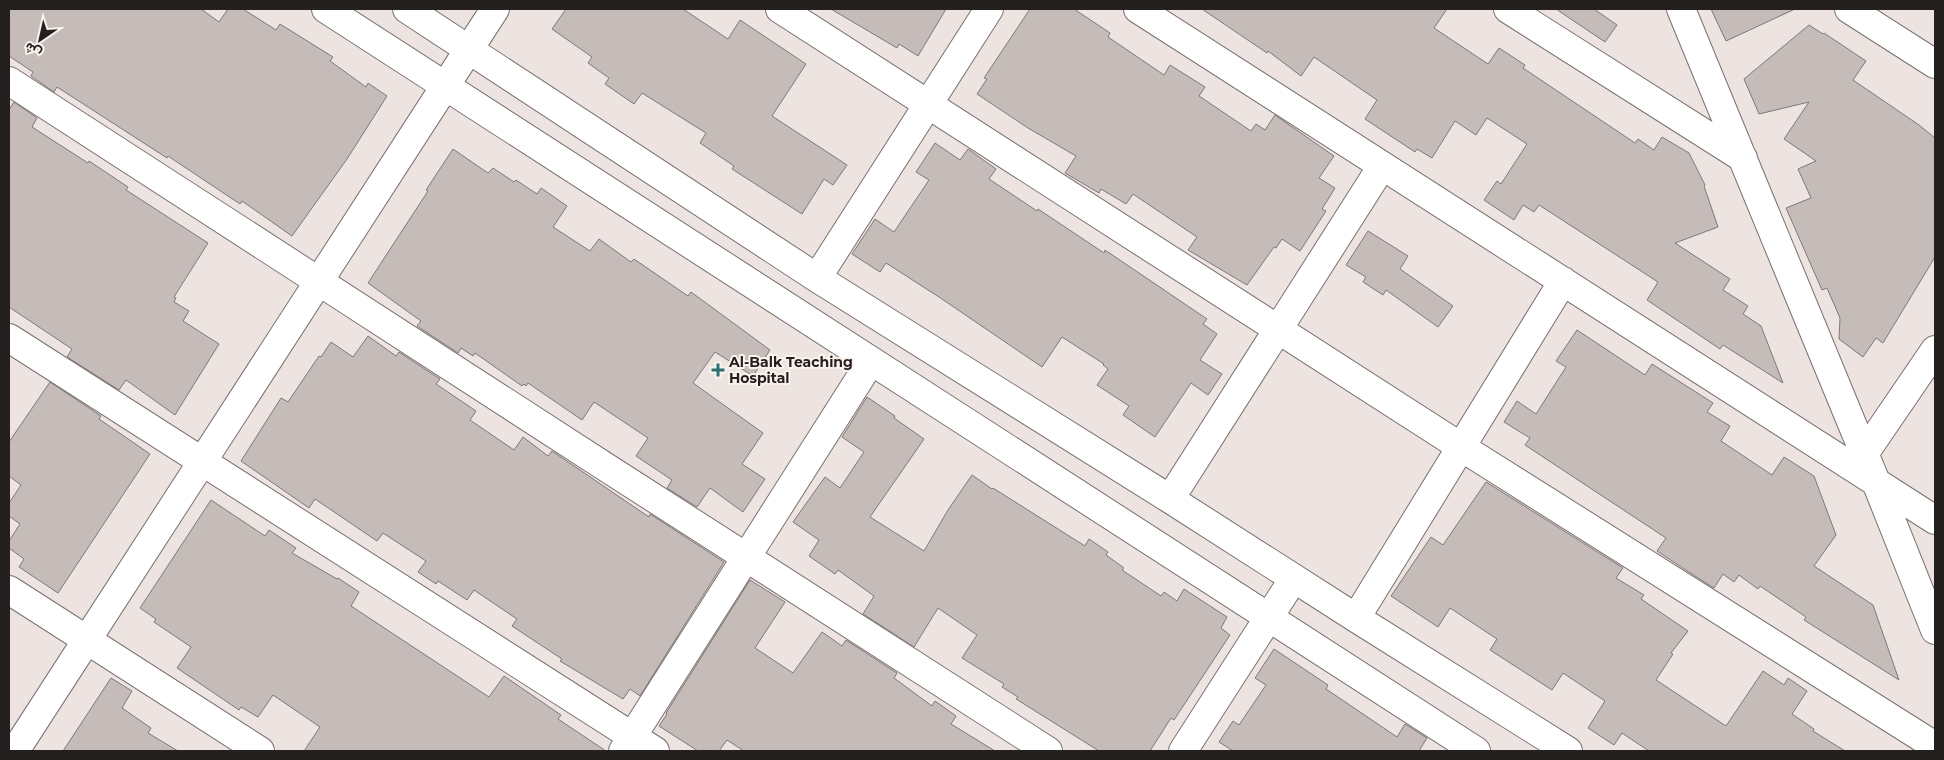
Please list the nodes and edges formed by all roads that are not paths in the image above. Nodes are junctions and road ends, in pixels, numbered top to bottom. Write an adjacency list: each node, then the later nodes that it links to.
1 (326, 9): 13 (street)
2 (406, 9): 10 (street)
3 (495, 9): 10 (street)
4 (780, 9): 14 (street)
5 (989, 9): 14 (street)
6 (1138, 9): 16 (street)
7 (1508, 9): 15 (street)
8 (1681, 9): 15 (street)
9 (1849, 9): 11 (street)
10 (469, 49): 13 (street); 17 (street)
11 (1935, 64)
12 (9, 81): 18 (street)
13 (445, 85): 18 (street); 23 (street)
14 (929, 105): 17 (street); 20 (street)
15 (1743, 158): 25 (street)
16 (1382, 166): 19 (street); 20 (street)
17 (817, 278): 28 (street)
18 (320, 280): 26 (street); 30 (street)
19 (1563, 281): 24 (street); 27 (street)
20 (1277, 328): 24 (street); 28 (street)
21 (9, 338): 26 (street)
22 (1935, 350): 25 (street)
23 (871, 360): 30 (street); 33 (street)
24 (1461, 447): 34 (street); 38 (street)
25 (1864, 454): 27 (street)
26 (202, 462): 36 (street); 37 (street)
27 (1876, 482): 29 (street); 35 (street)
28 (1170, 498): 31 (street)
29 (1935, 520)
30 (745, 558): 37 (street); 42 (street)
31 (1294, 578): 33 (street); 34 (street)
32 (9, 590): 36 (street)
33 (1268, 618): 43 (street); 44 (street)
34 (1356, 618): 45 (street)
35 (1935, 630)
36 (87, 640): 39 (street); 40 (street)
37 (627, 744): 41 (street)
38 (1935, 746)
39 (15, 751)
40 (260, 751)
41 (655, 751)
42 (1048, 751)
43 (1183, 751)
44 (1476, 751)
45 (1568, 751)

